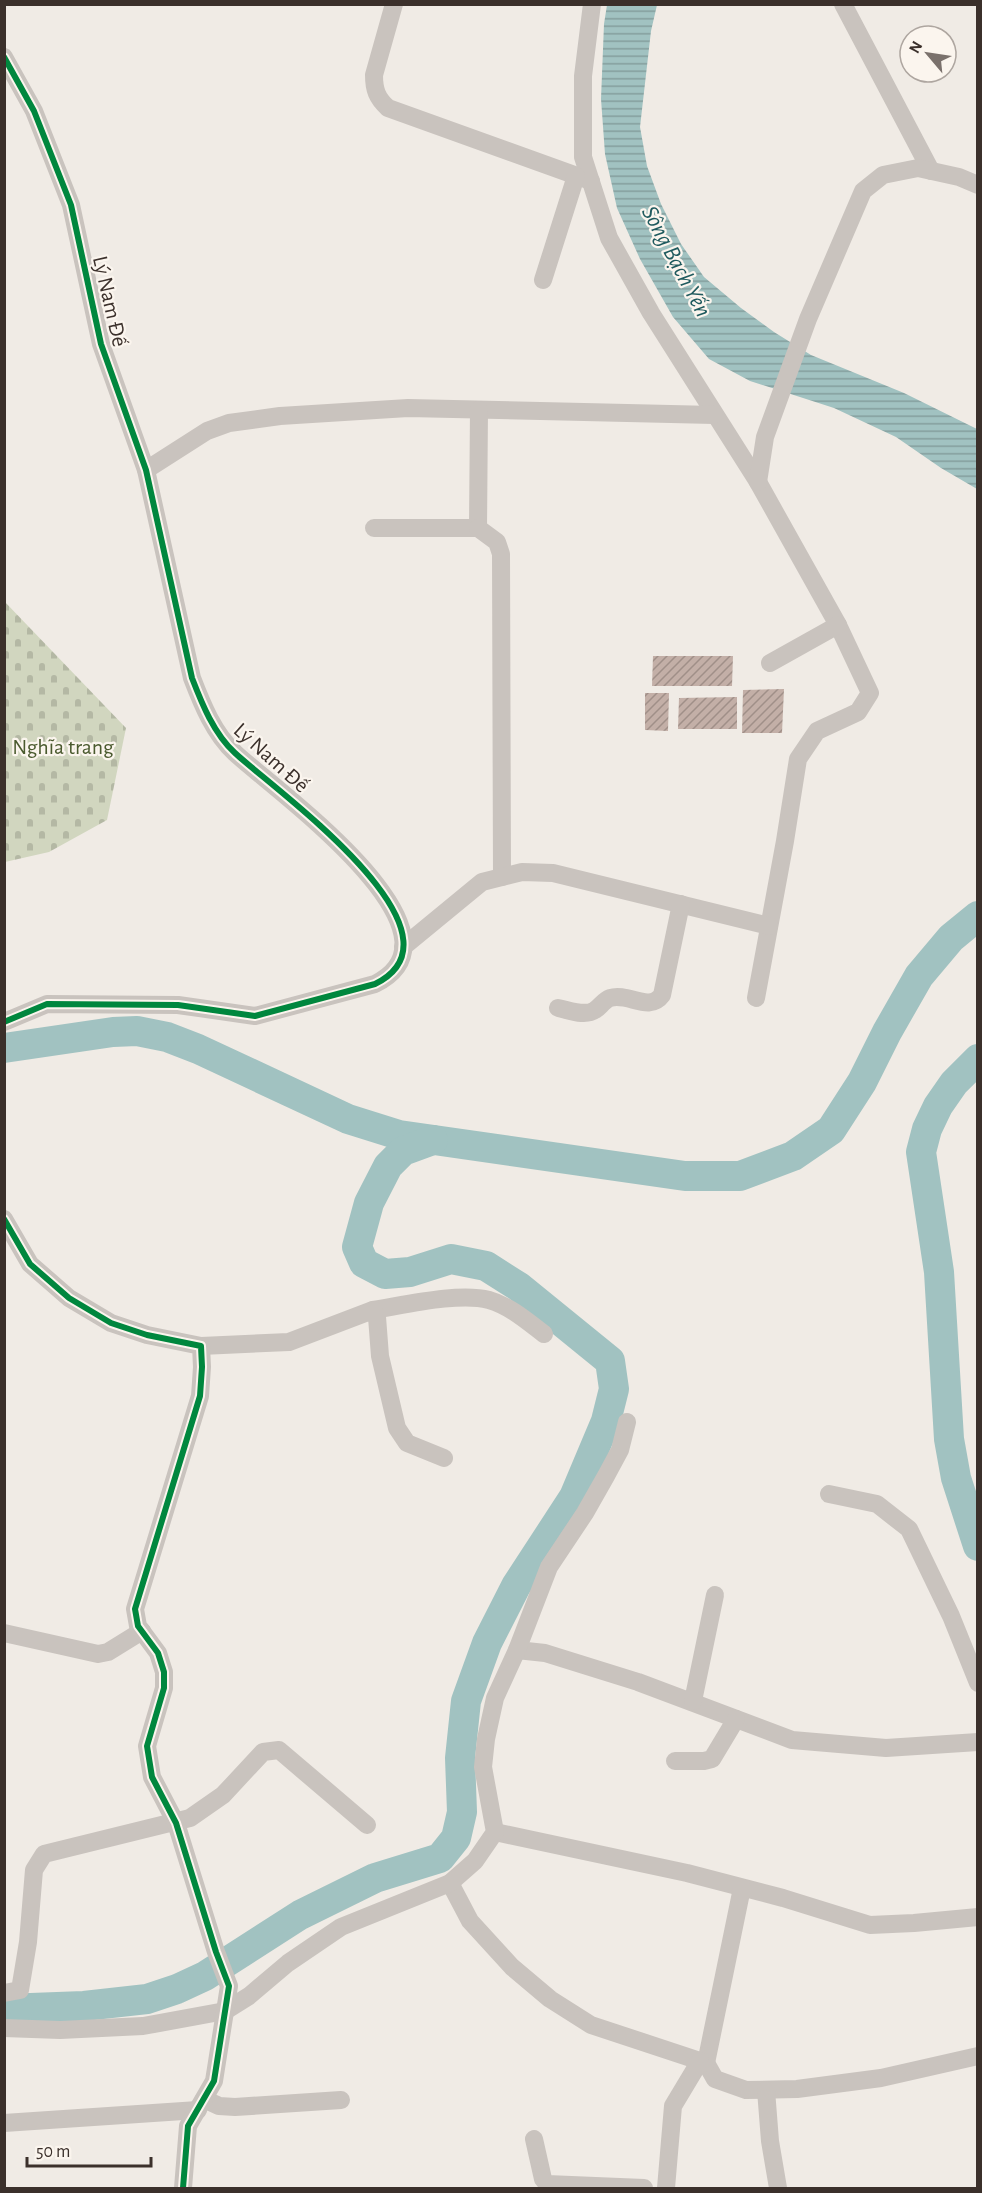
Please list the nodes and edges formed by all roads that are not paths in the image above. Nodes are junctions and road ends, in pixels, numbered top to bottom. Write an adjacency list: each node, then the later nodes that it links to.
1 (394, 4): 6 (street)
2 (592, 4): 6 (street)
3 (843, 4): 5 (street)
4 (4, 57): 11 (street, Lý Nam Đế)
5 (931, 171): 7 (street); 12 (street)
6 (583, 178): 8 (street); 10 (street)
7 (978, 185)
8 (543, 280)
9 (478, 410): 10 (street); 11 (street); 14 (street)
10 (714, 415): 12 (street)
11 (146, 470): 20 (street, Lý Nam Đế)
12 (758, 482): 15 (street)
13 (374, 528): 14 (street)
14 (478, 528): 17 (street)
15 (838, 625): 16 (street); 19 (street)
16 (770, 663)
17 (502, 877): 18 (street); 20 (street)
18 (681, 904): 19 (street); 22 (street)
19 (769, 926): 21 (street)
20 (403, 947): 23 (street)
21 (756, 998)
22 (558, 1008)
23 (4, 1022)
24 (4, 1219): 27 (street, bridge)
25 (373, 1310): 26 (street); 27 (street); 29 (street)
26 (544, 1334)
27 (201, 1346): 32 (street, bridge)
28 (627, 1422): 34 (street)
29 (444, 1458)
30 (829, 1494): 35 (street)
31 (715, 1595): 36 (street)
32 (142, 1631): 33 (street); 40 (street, bridge)
33 (4, 1633)
34 (517, 1650): 36 (street); 42 (street)
35 (978, 1683)
36 (693, 1701): 37 (street)
37 (736, 1719): 38 (street); 39 (street)
38 (978, 1742)
39 (675, 1761)
40 (176, 1823): 41 (street); 46 (street); 47 (street, bridge)
41 (367, 1826)
42 (495, 1832): 43 (street); 44 (street)
43 (450, 1883): 47 (street); 50 (street)
44 (742, 1888): 45 (street); 50 (street)
45 (978, 1917)
46 (4, 1993)
47 (225, 2011): 48 (street); 53 (street, bridge)
48 (4, 2028)
49 (978, 2056): 51 (street)
50 (703, 2062): 51 (street); 58 (street)
51 (766, 2090): 59 (street)
52 (341, 2100): 53 (street)
53 (201, 2105): 54 (street); 56 (street, bridge)
54 (4, 2123)
55 (534, 2139): 57 (street)
56 (183, 2188)
57 (644, 2188)
58 (666, 2188)
59 (778, 2188)

